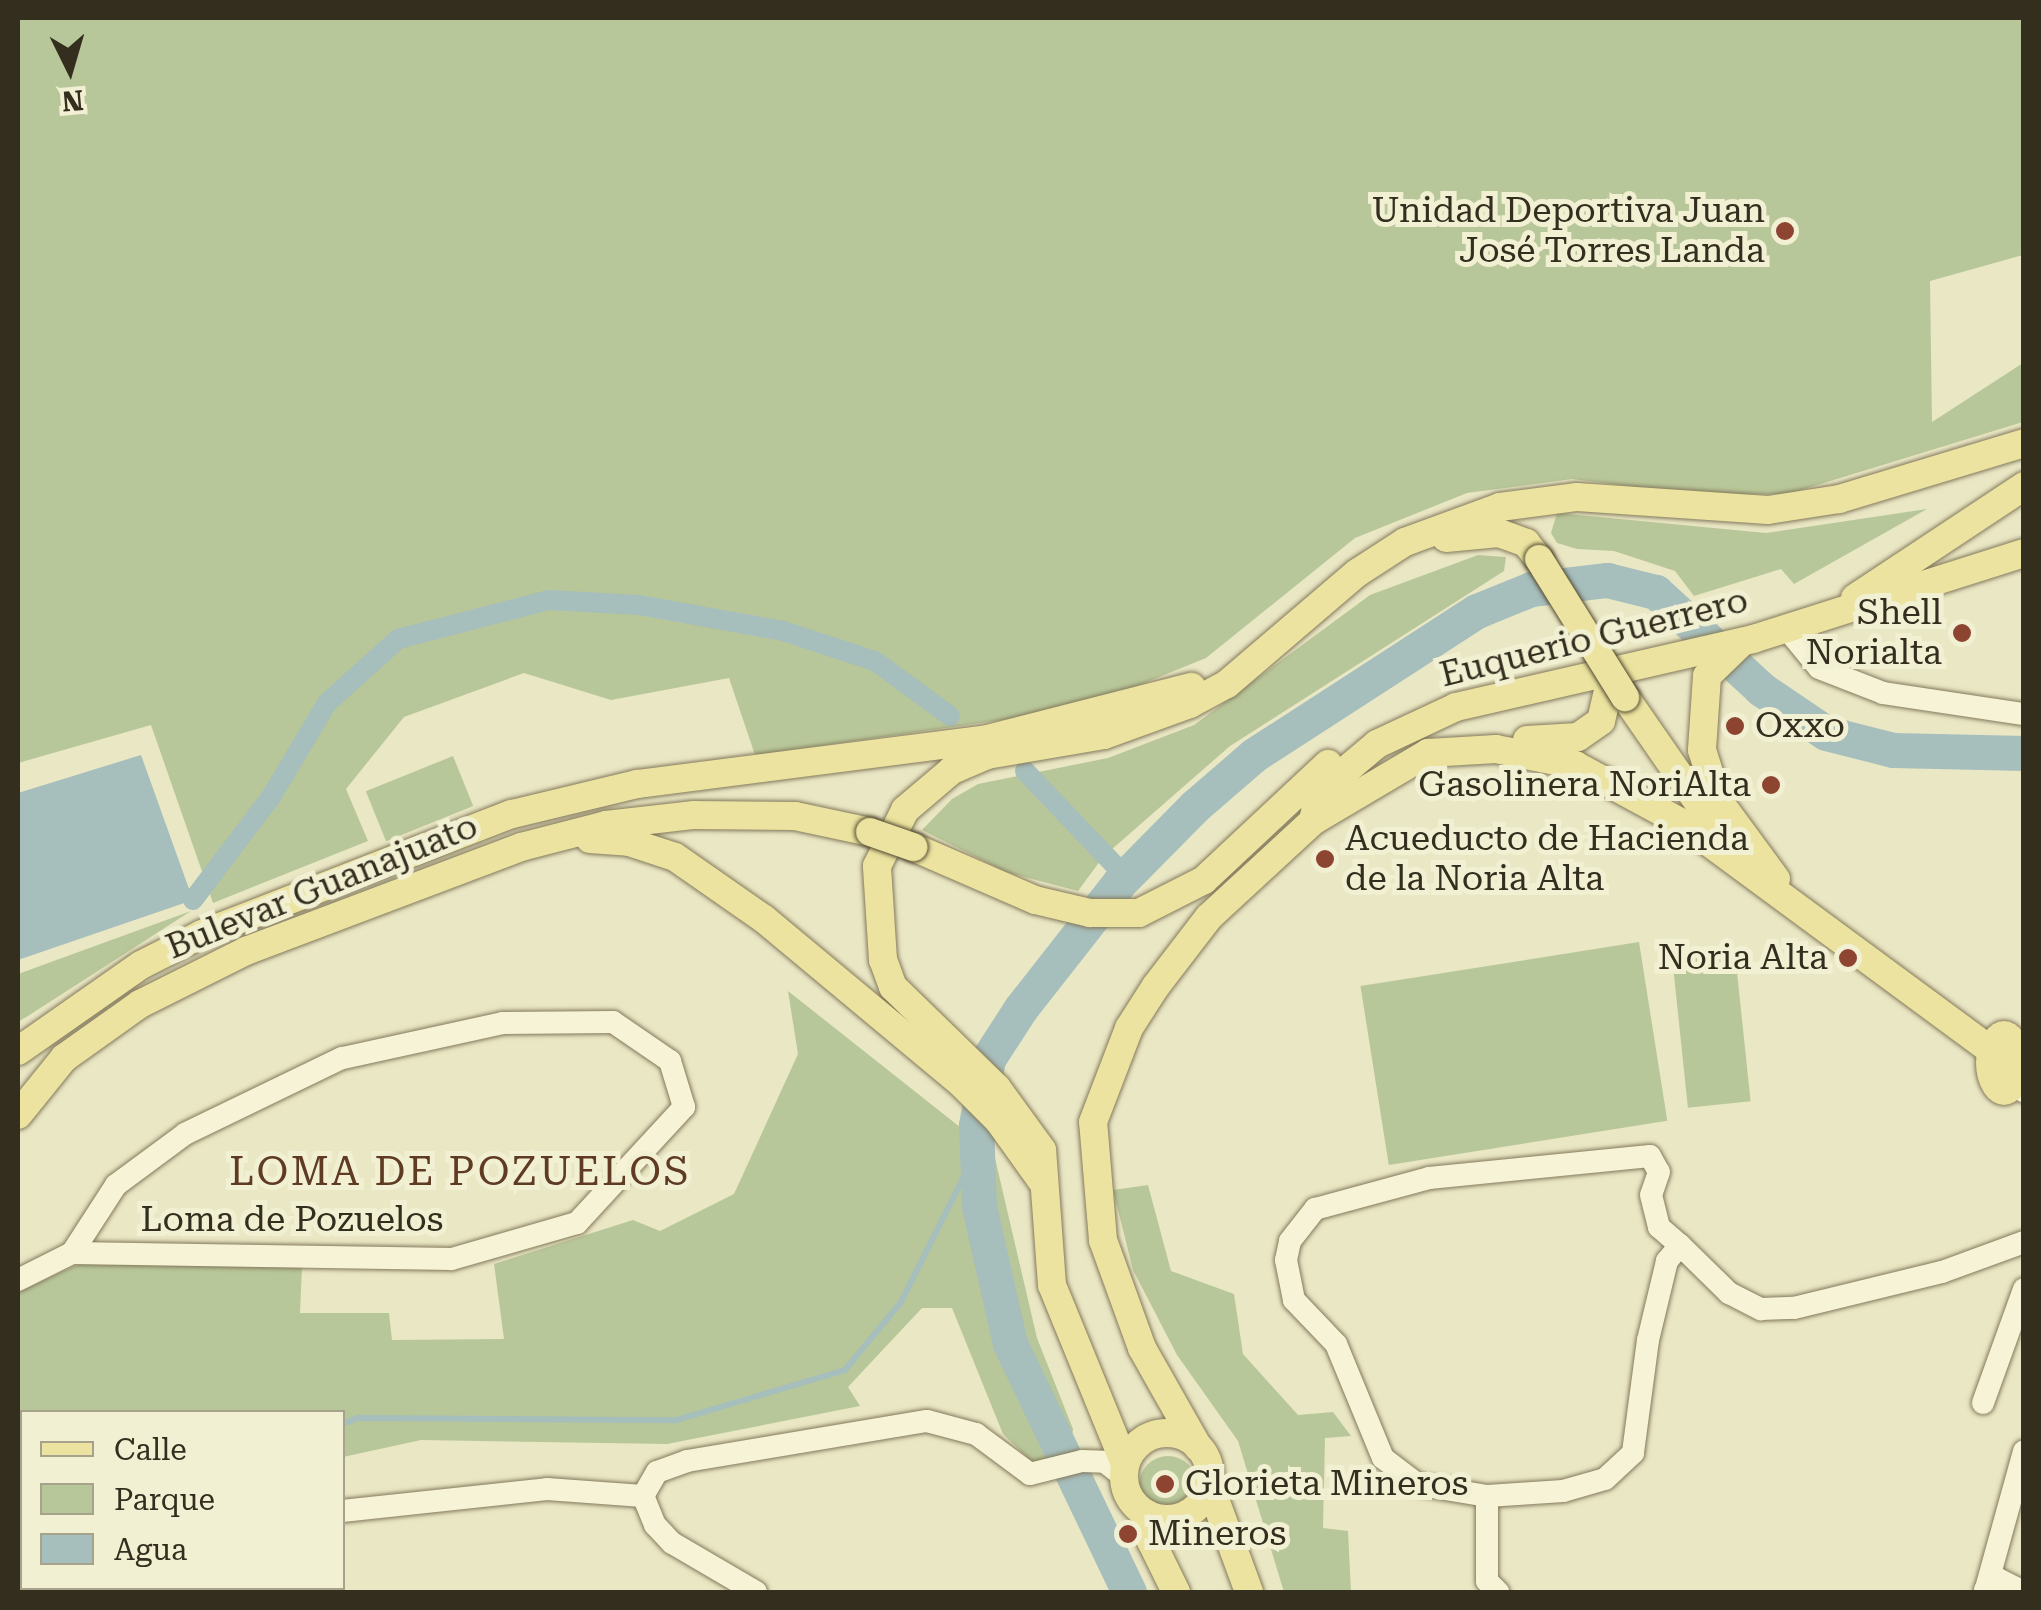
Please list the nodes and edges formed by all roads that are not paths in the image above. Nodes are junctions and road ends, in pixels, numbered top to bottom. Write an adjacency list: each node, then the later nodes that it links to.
1 (2024, 443): 4 (main road)
2 (2024, 486): 5 (main road)
3 (2024, 553): 5 (main road, Euquerio Guerrero)
4 (1366, 567): 8 (main road); 9 (main road, bridge)
5 (1830, 616): 6 (main road, Euquerio Guerrero)
6 (1787, 629): 7 (main road, Euquerio Guerrero); 11 (street)
7 (1748, 640): 10 (main road, Euquerio Guerrero); 15 (main road)
8 (1259, 655): 18 (main road, Bulevar Guanajuato); 21 (main road)
9 (1616, 696): 12 (main road); 15 (main road)
10 (1456, 707): 13 (main road, Euquerio Guerrero); 14 (main road, bridge)
11 (2024, 714)
12 (1398, 766): 13 (main road); 16 (main road)
13 (1313, 822): 28 (main road, Euquerio Guerrero)
14 (521, 847): 20 (main road, Bulevar Guanajuato); 21 (main road)
15 (1782, 888): 16 (main road)
16 (1804, 910): 17 (main road)
17 (2006, 1049): 19 (street)
18 (18, 1051)
19 (2024, 1091)
20 (18, 1115)
21 (1044, 1184): 30 (main road)
22 (2024, 1242): 23 (street)
23 (1680, 1245): 33 (street); 33 (street)
24 (72, 1253): 24 (street, Loma de Pozuelos); 25 (street)
25 (18, 1280)
26 (2024, 1289): 27 (street)
27 (1983, 1403)
28 (1198, 1447): 30 (main road); 31 (main road)
29 (2024, 1450): 37 (street)
30 (1124, 1470): 32 (street); 35 (main road)
31 (1209, 1483): 35 (main road); 40 (main road)
32 (642, 1496): 34 (street); 38 (street)
33 (1488, 1496): 41 (street)
34 (345, 1510)
35 (1147, 1514): 39 (main road)
36 (2022, 1587): 37 (street)
37 (1985, 1591)
38 (756, 1592)
39 (1176, 1592)
40 (1249, 1592)
41 (1498, 1592)

